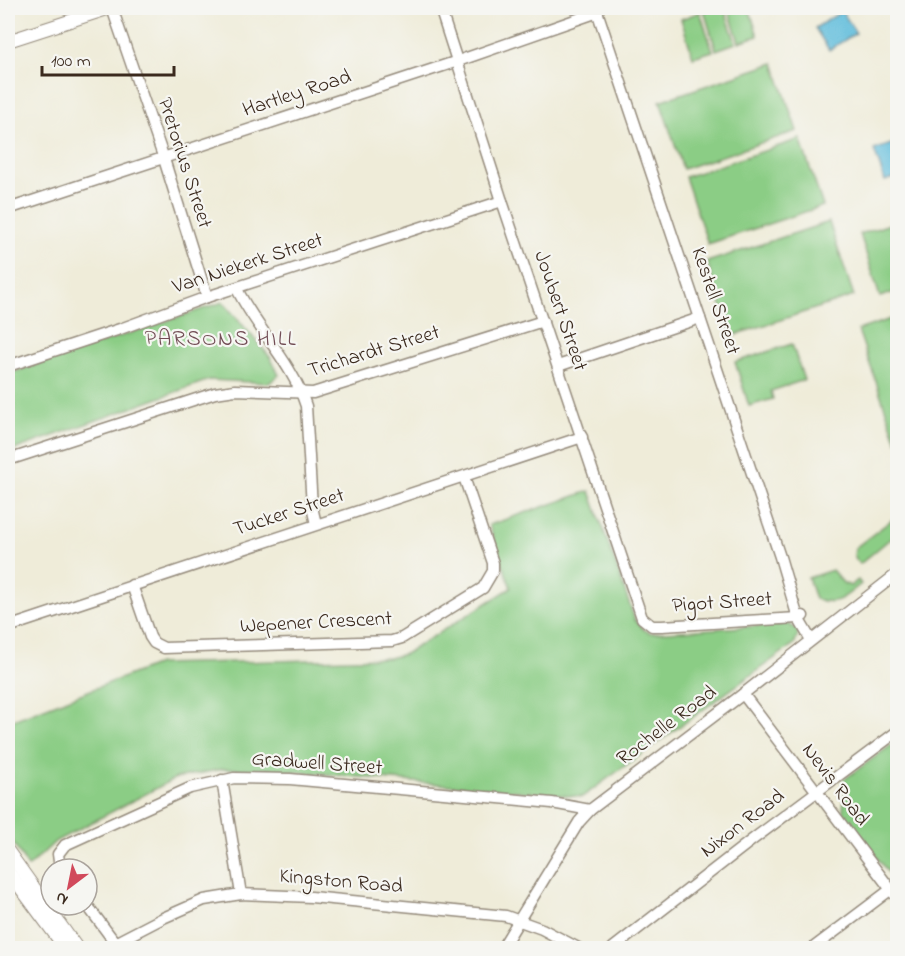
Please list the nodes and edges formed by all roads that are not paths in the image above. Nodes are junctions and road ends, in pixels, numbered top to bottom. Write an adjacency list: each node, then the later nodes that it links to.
1 (111, 8): 4 (street); 6 (street, Pretorius Street)
2 (440, 8): 5 (street, Joubert Street)
3 (597, 10): 5 (street, Hartley Road); 11 (street, Kestell Street)
4 (8, 41)
5 (458, 62): 6 (street, Hartley Road); 7 (street, Joubert Street)
6 (164, 159): 8 (street, Hartley Road); 10 (street, Pretorius Street)
7 (502, 201): 9 (street, Van Niekerk Street); 12 (street, Joubert Street)
8 (8, 209)
9 (237, 289): 10 (street, Van Niekerk Street); 15 (street)
10 (207, 297): 13 (street, Van Niekerk Street)
11 (700, 318): 14 (street); 22 (street, Kestell Street)
12 (543, 321): 14 (street, Joubert Street); 15 (street, Trichardt Street)
13 (8, 366)
14 (558, 366): 16 (street, Joubert Street)
15 (302, 394): 17 (street, Trichardt Street); 19 (street)
16 (582, 436): 18 (street, Tucker Street); 23 (street, Joubert Street)
17 (8, 460)
18 (464, 477): 19 (street, Tucker Street); 21 (street, Wepener Crescent)
19 (316, 524): 21 (street, Tucker Street)
20 (897, 573): 25 (street, Rochelle Road)
21 (132, 585): 24 (street, Tucker Street)
22 (799, 614): 23 (street, Pigot Street); 25 (street, Kestell Street)
23 (648, 624)
24 (8, 627)
25 (814, 638): 26 (street, Rochelle Road)
26 (743, 694): 29 (street, Nevis Road); 30 (street, Rochelle Road)
27 (897, 731): 29 (street, Nixon Road)
28 (222, 780): 30 (street, Gradwell Street); 32 (street, Gradwell Street); 35 (street)
29 (816, 793): 34 (street, Nevis Road); 45 (street, Nixon Road)
30 (590, 810): 38 (street, Rochelle Road)
31 (8, 851): 41 (street)
32 (58, 857)
33 (8, 871): 40 (street)
34 (890, 890): 36 (street, Nevis Road); 46 (street)
35 (241, 894): 38 (street, Kingston Road); 39 (street, Kingston Road)
36 (897, 899)
37 (96, 917): 39 (street)
38 (520, 919): 43 (street, Rochelle Road); 44 (street, Kingston Road)
39 (117, 945): 42 (street, Kingston Road)
40 (65, 948)
41 (77, 948)
42 (105, 948)
43 (502, 948)
44 (578, 948)
45 (613, 948)
46 (813, 948)

